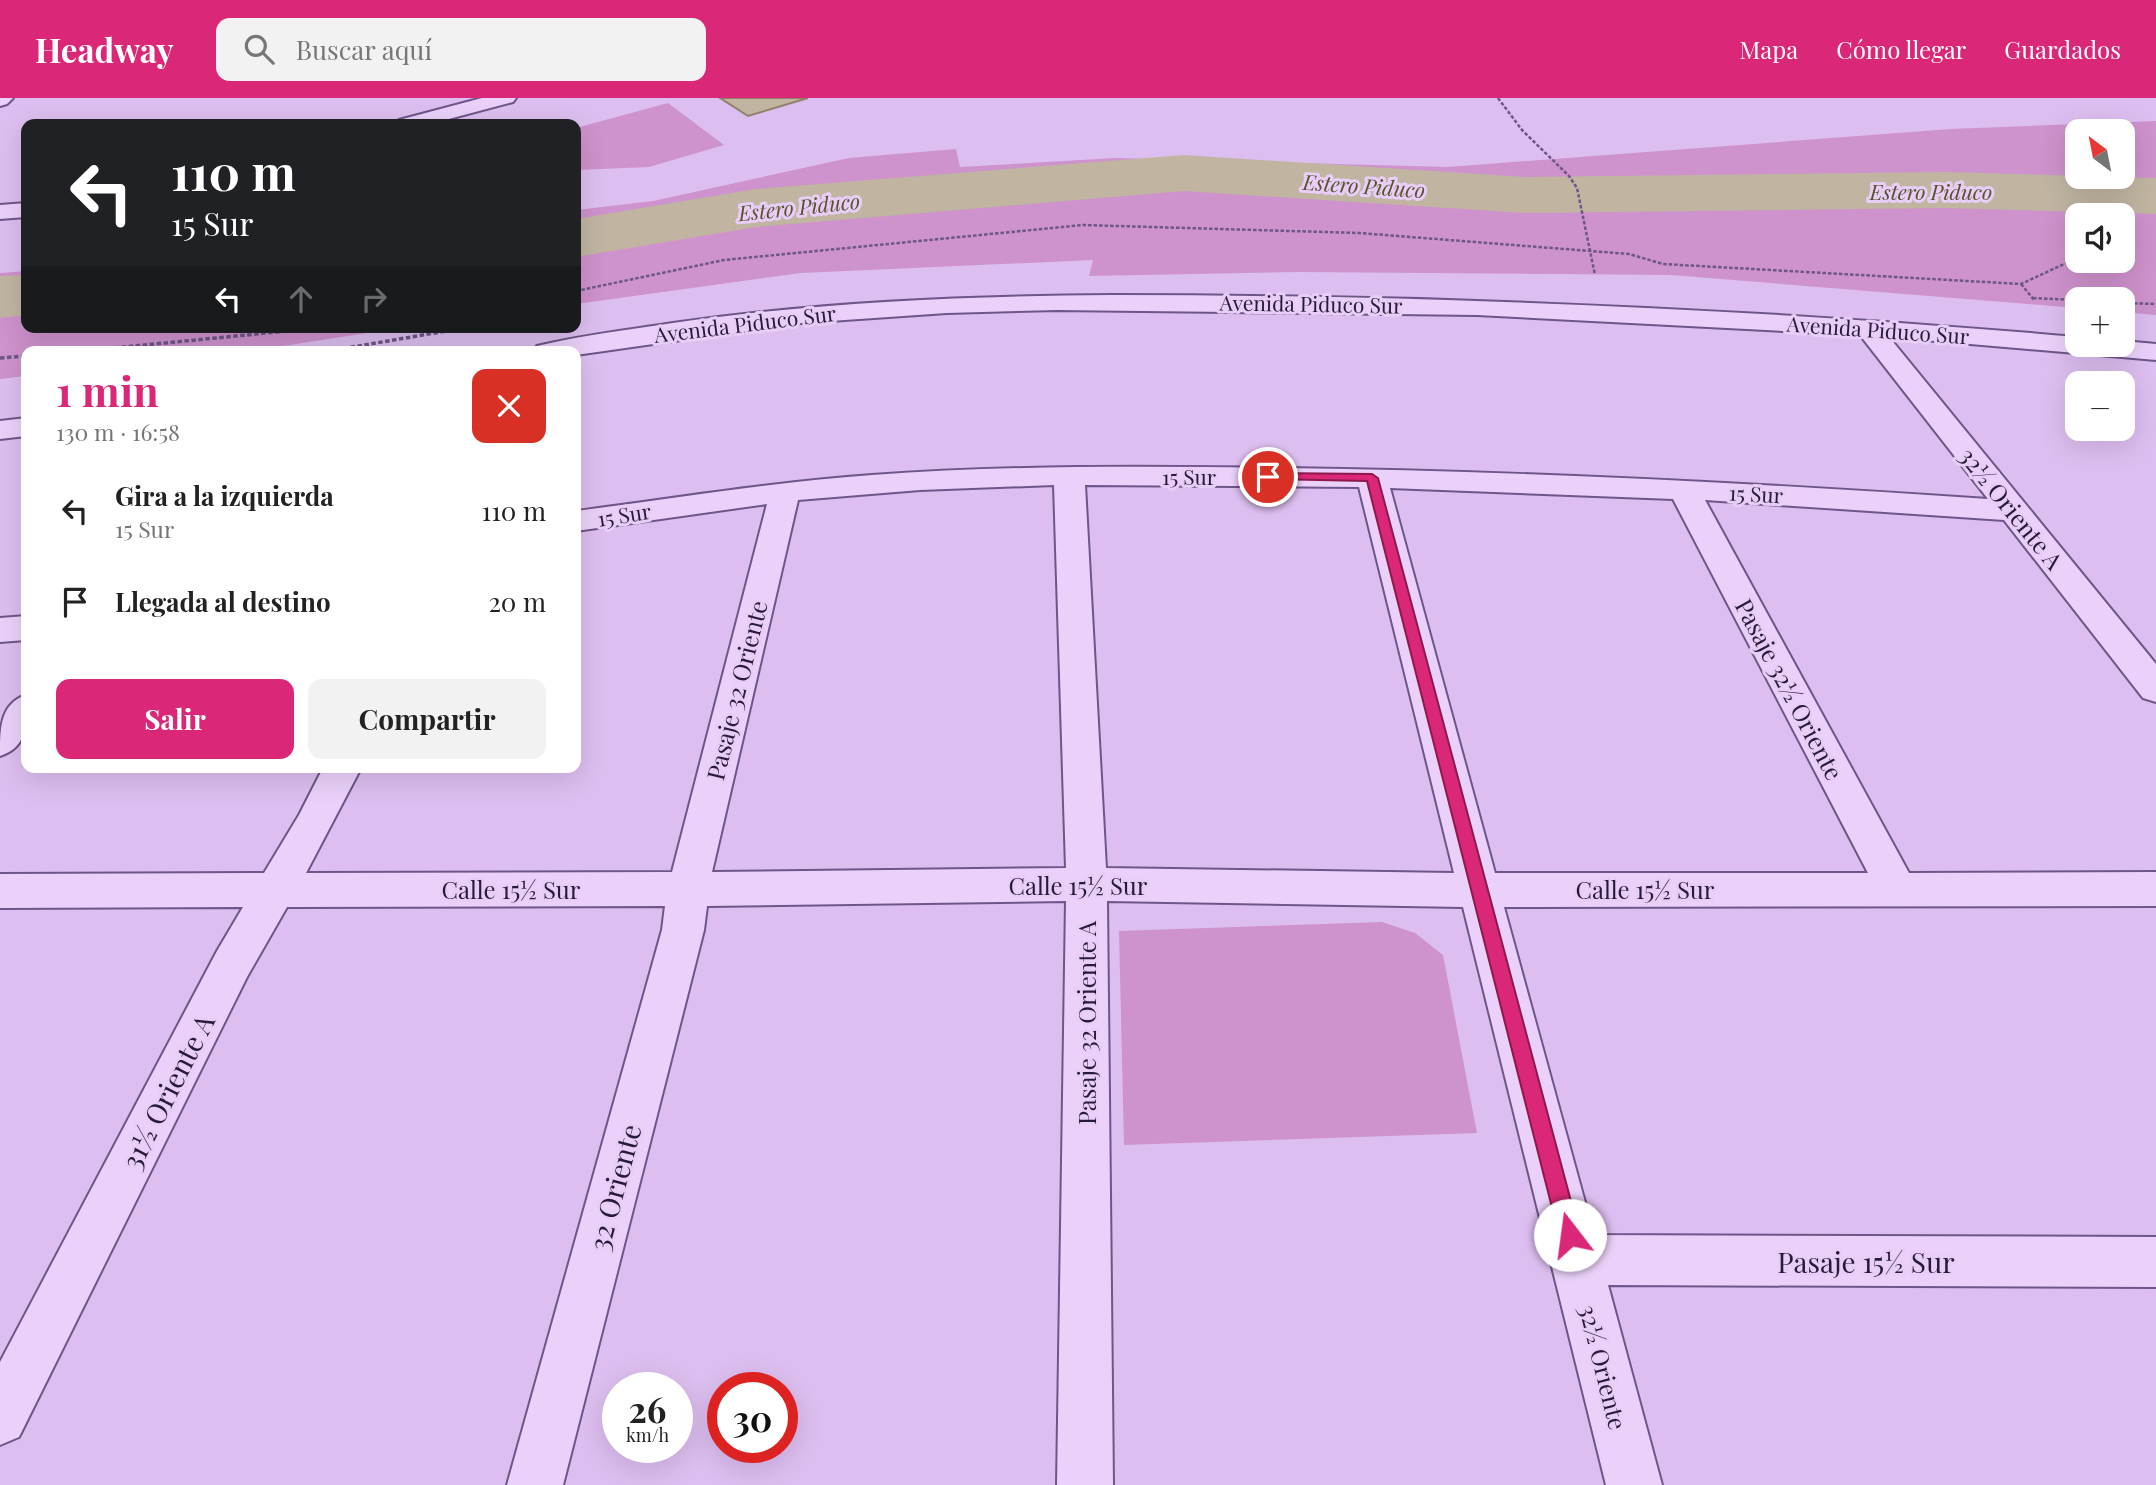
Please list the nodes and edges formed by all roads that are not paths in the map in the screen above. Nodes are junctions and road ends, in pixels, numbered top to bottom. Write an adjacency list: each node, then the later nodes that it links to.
1 (506, 98): 2 (street)
2 (425, 119)
3 (21, 210): 4 (street)
4 (0, 212)
5 (1868, 328): 6 (street, Avenida Piduco Sur); 7 (street, Avenida Piduco Sur); 14 (street, 32½ Oriente A)
6 (2065, 344)
7 (581, 346)
8 (21, 428): 9 (street)
9 (0, 430)
10 (1069, 477): 11 (street, 15 Sur); 13 (street, 15 Sur); 22 (street, Pasaje 32 Oriente A)
11 (1372, 478): 12 (street, 15 Sur); 27 (street, 32½ Oriente)
12 (1683, 488): 14 (street, 15 Sur); 24 (street, Pasaje 32½ Oriente)
13 (785, 492): 15 (street, 15 Sur); 23 (street, Pasaje 32 Oriente)
14 (2014, 511): 18 (street, 32½ Oriente A)
15 (581, 520)
16 (21, 628): 17 (street)
17 (0, 630)
18 (2156, 689)
19 (21, 715): 20 (street)
20 (0, 743)
21 (340, 773): 26 (street, 31½ Oriente A)
22 (1085, 884): 23 (street, Calle 15½ Sur); 27 (street, Calle 15½ Sur); 33 (street, Pasaje 32 Oriente A)
23 (688, 889): 26 (street, Calle 15½ Sur); 32 (street, 32 Oriente)
24 (1897, 889): 25 (street, Calle 15½ Sur); 27 (street, Calle 15½ Sur)
25 (2156, 889)
26 (275, 890): 28 (street, Calle 15½ Sur); 31 (street, 31½ Oriente A)
27 (1480, 890): 29 (street, 32½ Oriente)
28 (0, 891)
29 (1576, 1260): 30 (street, Pasaje 15½ Sur); 34 (street, 32½ Oriente)
30 (2156, 1262)
31 (0, 1419)
32 (535, 1485)
33 (1085, 1485)
34 (1634, 1485)

